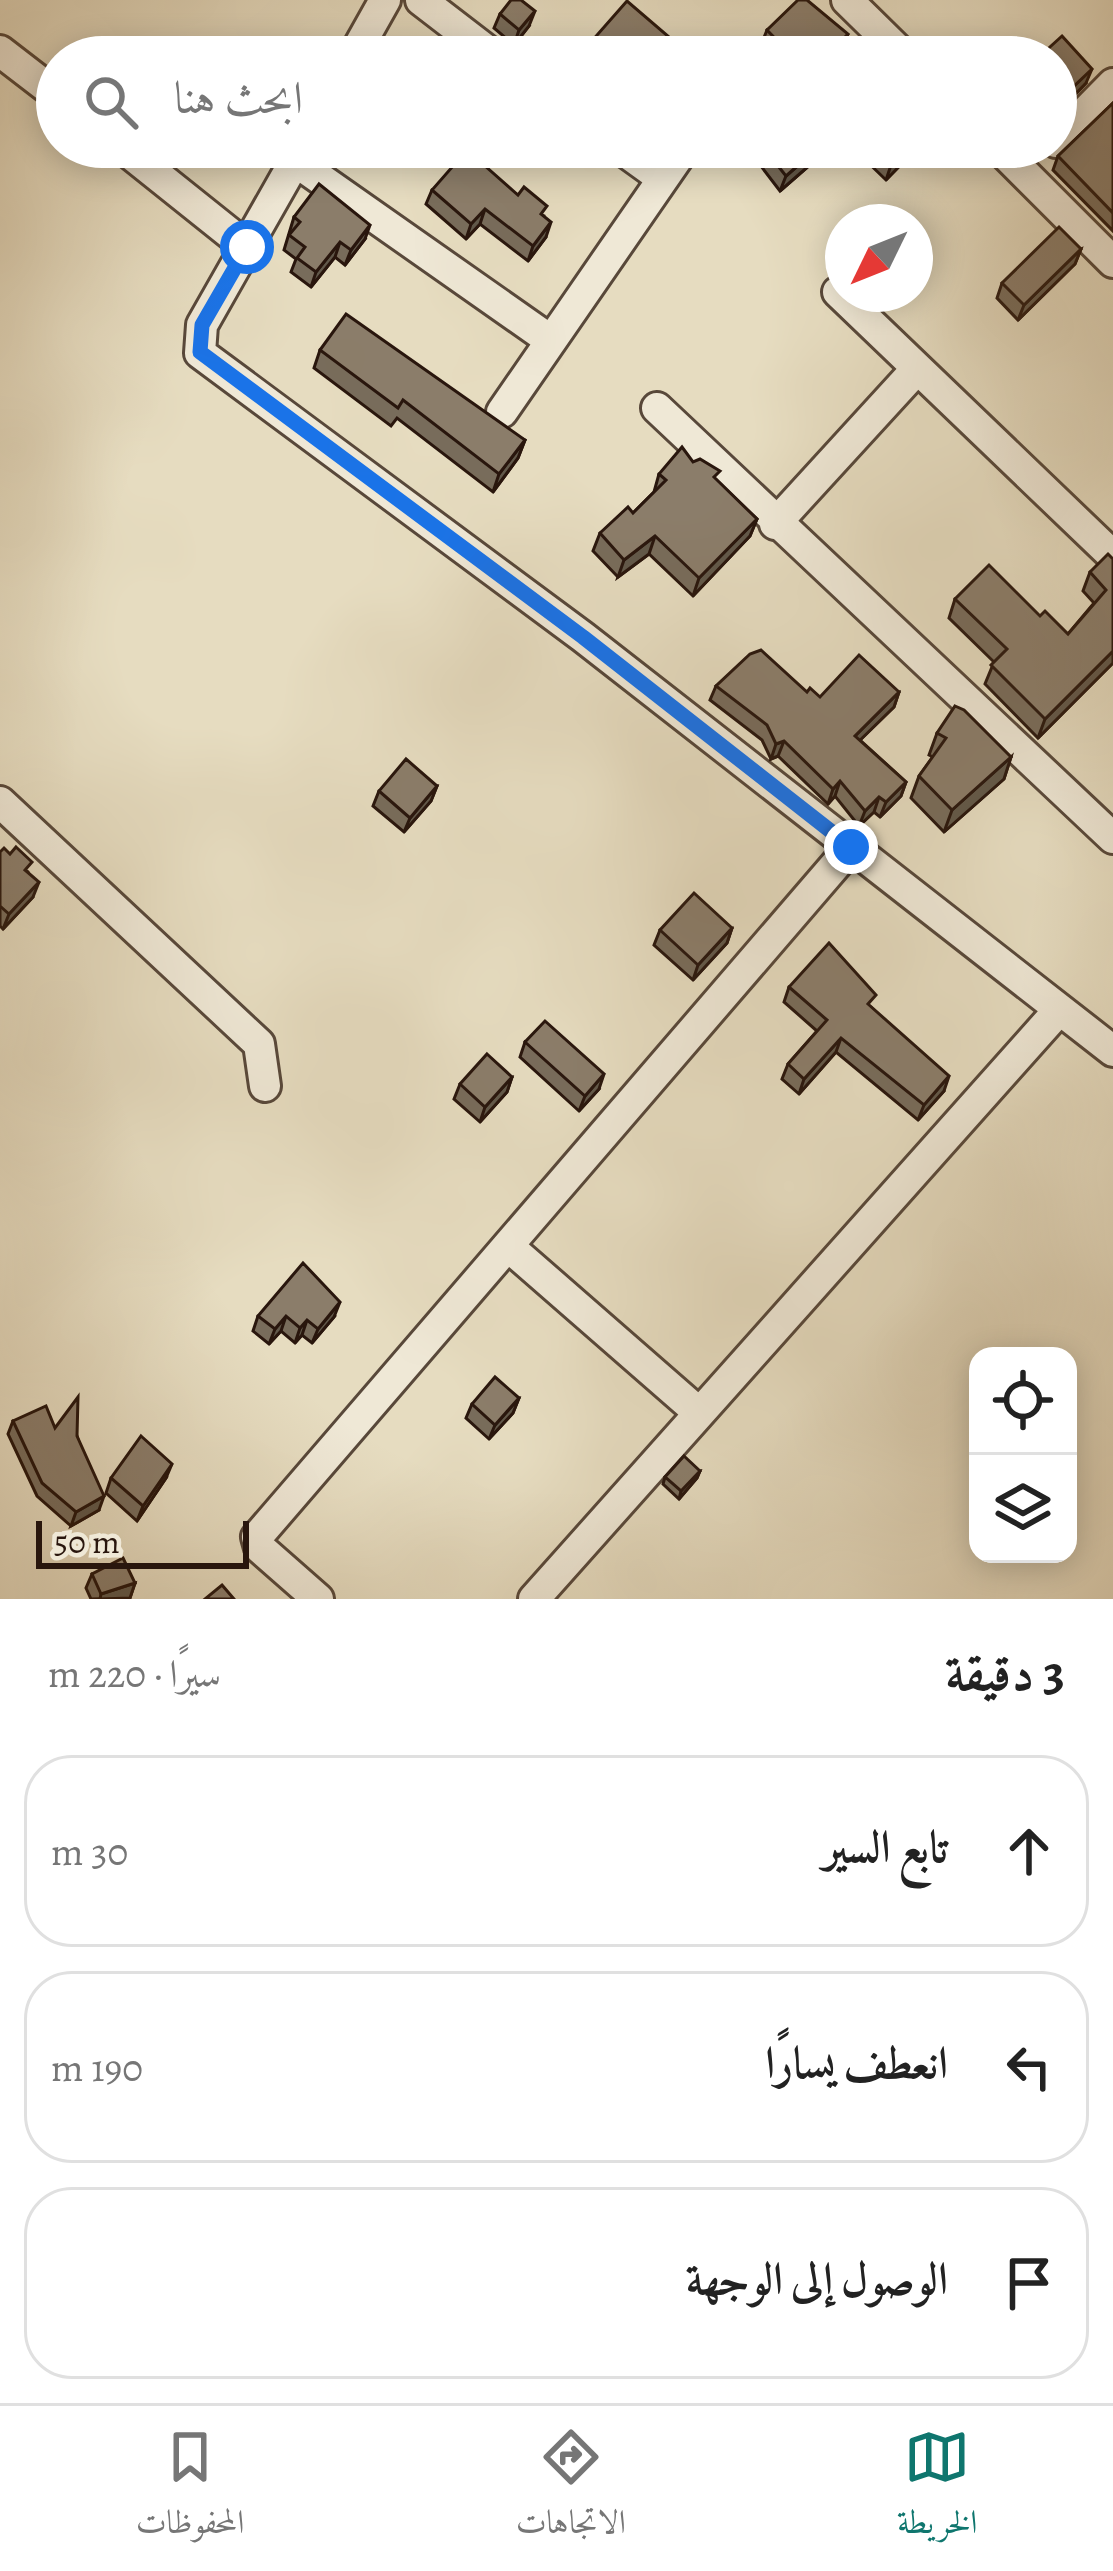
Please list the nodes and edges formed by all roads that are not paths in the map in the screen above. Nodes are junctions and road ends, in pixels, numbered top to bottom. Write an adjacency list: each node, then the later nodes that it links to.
1 (385, 0): 4 (street)
2 (421, 0): 5 (street)
3 (847, 0): 6 (street)
4 (365, 36)
5 (468, 36)
6 (884, 36)
7 (0, 50): 8 (street)
8 (36, 78)
9 (1113, 84): 10 (street)
10 (1077, 120)
11 (148, 168): 20 (street)
12 (291, 168): 20 (street)
13 (318, 168): 23 (street)
14 (648, 168): 19 (street)
15 (669, 168): 19 (street)
16 (1020, 168): 18 (street)
17 (1030, 168): 18 (street)
18 (1025, 173): 21 (street)
19 (662, 178): 23 (street)
20 (247, 247): 31 (street)
21 (1113, 262)
22 (857, 312): 24 (street)
23 (550, 340): 26 (street)
24 (915, 371): 27 (street); 28 (street)
25 (657, 408): 27 (street)
26 (502, 412)
27 (775, 524): 30 (street)
28 (1113, 556)
29 (0, 802): 34 (street)
30 (1113, 838)
31 (851, 847): 32 (street); 35 (street)
32 (1059, 1010): 33 (street); 36 (street)
33 (1113, 1051)
34 (265, 1086)
35 (508, 1246): 36 (street); 37 (street)
36 (697, 1411): 38 (street)
37 (318, 1599)
38 (534, 1599)

